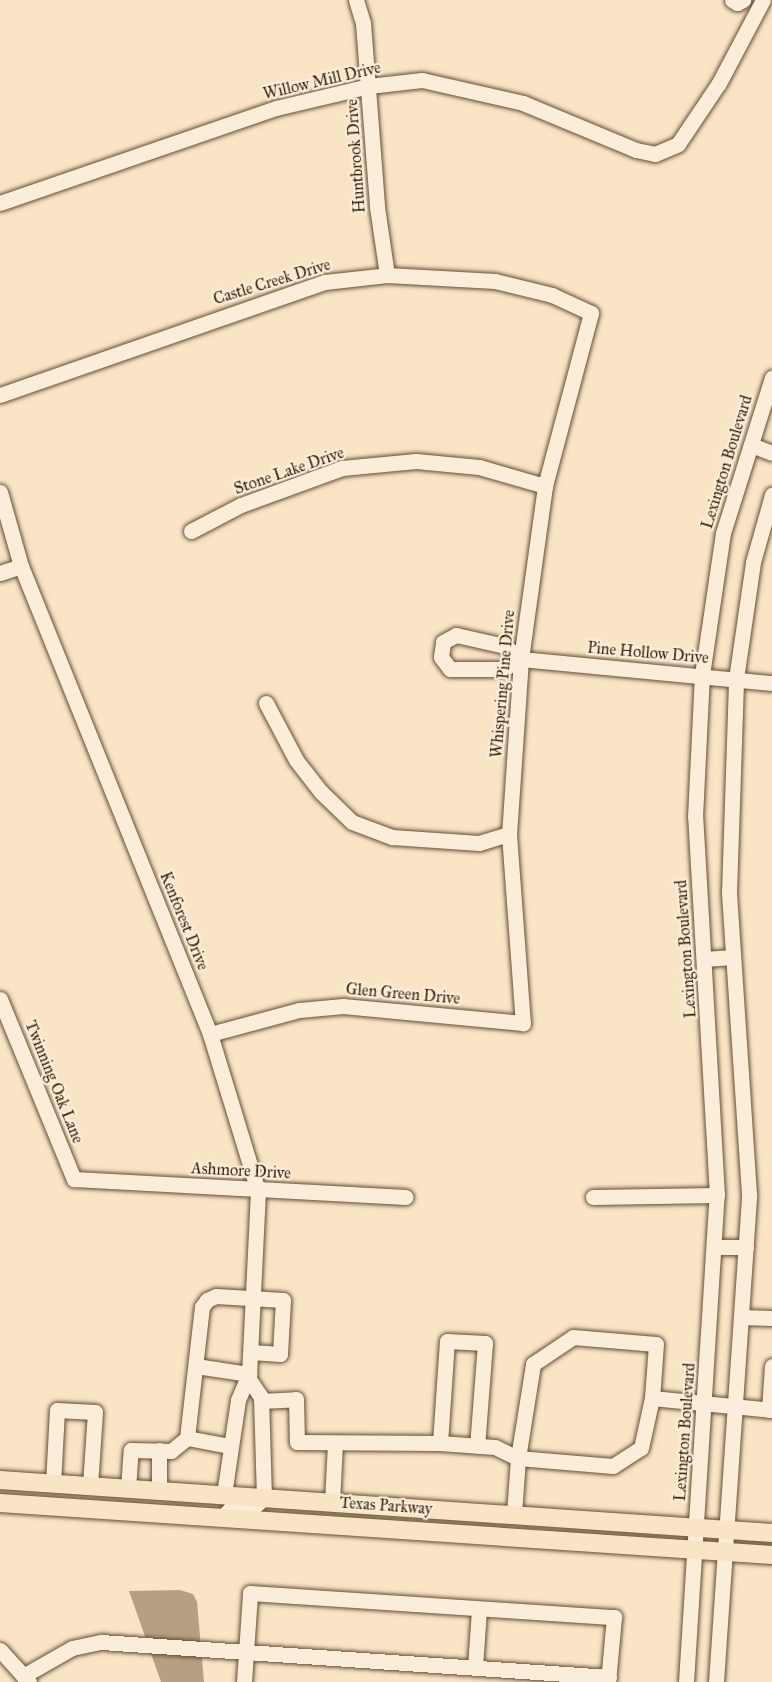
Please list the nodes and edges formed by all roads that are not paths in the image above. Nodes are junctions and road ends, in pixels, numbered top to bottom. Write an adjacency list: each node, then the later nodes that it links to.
1 (356, 0): 5 (street, Huntbrook Drive)
2 (732, 0): 3 (street)
3 (743, 0)
4 (763, 0): 5 (street, Willow Mill Drive)
5 (369, 86): 6 (street, Willow Mill Drive); 7 (street, Huntbrook Drive)
6 (0, 203)
7 (387, 275): 8 (street, Castle Creek Drive); 10 (street, Castle Creek Drive)
8 (580, 354): 13 (street, Whispering Pine Drive)
9 (772, 378): 11 (street, Lexington Boulevard)
10 (0, 395)
11 (751, 445): 12 (street); 20 (street, Lexington Boulevard)
12 (772, 453)
13 (545, 486): 16 (street, Stone Lake Drive); 19 (street, Whispering Pine Drive)
14 (0, 492): 17 (street, Kenforest Drive)
15 (772, 495): 21 (street)
16 (191, 531)
17 (21, 566): 18 (street); 29 (street, Kenforest Drive)
18 (0, 573)
19 (521, 659): 19 (street); 20 (street, Pine Hollow Drive); 24 (street, Whispering Pine Drive)
20 (702, 675): 21 (street, Pine Hollow Drive); 26 (street, Lexington Boulevard)
21 (736, 679): 22 (street, Pine Hollow Drive); 25 (street)
22 (772, 683)
23 (266, 703): 24 (street)
24 (509, 834): 28 (street, Whispering Pine Drive)
25 (733, 957): 26 (street); 36 (street)
26 (704, 959): 32 (street, Lexington Boulevard)
27 (0, 999): 30 (street, Twinning Oak Lane)
28 (523, 1023): 29 (street, Glen Green Drive)
29 (210, 1034): 31 (street, Kenforest Drive)
30 (74, 1179): 31 (street, Ashmore Drive)
31 (258, 1191): 33 (street, Ashmore Drive); 37 (street, Kenforest Drive)
32 (717, 1195): 34 (street); 35 (street, Lexington Boulevard)
33 (406, 1197)
34 (593, 1197)
35 (715, 1247): 36 (street); 46 (street, Lexington Boulevard)
36 (746, 1247): 38 (street)
37 (254, 1298): 40 (street, Kenforest Drive); 40 (street); 41 (street)
38 (741, 1317): 39 (street); 47 (street)
39 (772, 1318)
40 (251, 1352): 43 (street, Kenforest Drive)
41 (196, 1366): 43 (street); 49 (street)
42 (772, 1366): 48 (street)
43 (249, 1376): 45 (street); 52 (street, Kenforest Drive)
44 (652, 1398): 46 (street); 55 (street); 55 (street)
45 (261, 1401): 50 (street); 62 (street)
46 (705, 1404): 47 (street); 67 (street, Lexington Boulevard)
47 (734, 1407): 48 (street); 68 (street)
48 (770, 1410)
49 (187, 1438): 52 (street); 54 (street)
50 (334, 1443): 51 (street); 63 (street)
51 (440, 1443): 53 (street); 53 (street)
52 (230, 1446): 61 (street, Kenforest Drive)
53 (477, 1446): 55 (street)
54 (159, 1450): 59 (street); 60 (street)
55 (518, 1458): 65 (street)
56 (0, 1480): 57 (main road, Texas Parkway)
57 (53, 1484): 58 (main road, Texas Parkway); 58 (street)
58 (90, 1486): 59 (main road, Texas Parkway)
59 (128, 1489): 60 (main road, Texas Parkway)
60 (159, 1490): 61 (main road, Texas Parkway)
61 (224, 1495): 62 (main road, Texas Parkway)
62 (264, 1498): 63 (main road, Texas Parkway); 66 (street)
63 (332, 1502): 65 (main road, Texas Parkway)
64 (0, 1503): 66 (main road, Texas Parkway)
65 (514, 1514): 67 (main road, Texas Parkway)
66 (222, 1517): 70 (main road, Texas Parkway)
67 (696, 1527): 68 (main road, Texas Parkway); 70 (street, Lexington Boulevard)
68 (725, 1530): 69 (main road, Texas Parkway); 71 (street)
69 (772, 1533)
70 (694, 1549): 71 (main road, Texas Parkway); 80 (street, Lexington Boulevard)
71 (723, 1552): 72 (main road, Texas Parkway); 81 (street)
72 (772, 1555)
73 (479, 1610): 75 (street); 76 (street); 78 (street)
74 (0, 1650): 77 (street)
75 (247, 1652): 76 (street); 77 (street); 79 (street)
76 (475, 1667): 78 (street)
77 (26, 1679)
78 (608, 1679)
79 (244, 1682)
80 (686, 1682)
81 (716, 1682)

